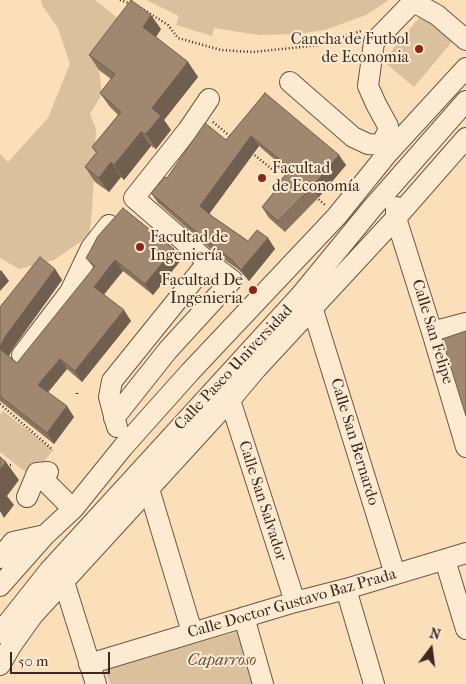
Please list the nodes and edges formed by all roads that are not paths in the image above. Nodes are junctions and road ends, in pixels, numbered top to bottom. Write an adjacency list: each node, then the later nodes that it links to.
1 (440, 8): 2 (street); 9 (street)
2 (466, 40)
3 (466, 68): 5 (street, Calle Paseo Universidad)
4 (290, 82): 9 (street)
5 (459, 91): 9 (street, Calle Paseo Universidad)
6 (209, 99): 10 (street)
7 (466, 101): 11 (street, Calle Paseo Universidad)
8 (466, 138): 12 (street, Calle Paseo Universidad)
9 (384, 150): 15 (street, Calle Paseo Universidad)
10 (134, 198): 13 (street); 20 (street)
11 (378, 201): 12 (street); 16 (street, Calle Paseo Universidad)
12 (396, 218): 16 (street, Calle Paseo Universidad); 18 (street, Calle San Felipe)
13 (208, 262): 14 (street); 23 (street)
14 (232, 280): 15 (street); 19 (street)
15 (257, 301): 21 (street, Calle Paseo Universidad)
16 (306, 303): 22 (street, Calle Paseo Universidad); 33 (street, Calle San Bernardo); 37 (street, Calle Paseo Universidad)
17 (466, 323): 18 (street)
18 (432, 332): 25 (street, Calle San Felipe)
19 (168, 350): 21 (street); 23 (street)
20 (22, 355)
21 (190, 372): 24 (street, Calle Paseo Universidad)
22 (230, 400): 26 (street, Calle Paseo Universidad); 38 (street, Calle San Salvador)
23 (114, 418): 24 (street)
24 (123, 447): 28 (street, Calle Paseo Universidad)
25 (466, 447)
26 (149, 489): 35 (street, Calle Paseo Universidad); 41 (street)
27 (27, 497): 28 (street)
28 (73, 509): 29 (street, Calle Paseo Universidad)
29 (46, 535): 31 (street); 34 (street, Calle Paseo Universidad)
30 (466, 553): 32 (street, Calle Doctor Gustavo Baz Prada)
31 (0, 558)
32 (445, 560): 33 (street, Calle Doctor Gustavo Baz Prada); 40 (street)
33 (395, 574): 36 (street, Calle Doctor Gustavo Baz Prada)
34 (4, 582): 37 (street)
35 (64, 582): 43 (street); 44 (street, Calle Paseo Universidad)
36 (346, 589): 38 (street, Calle Doctor Gustavo Baz Prada); 47 (street)
37 (28, 598): 42 (street, Calle Paseo Universidad)
38 (295, 602): 39 (street, Calle Doctor Gustavo Baz Prada)
39 (244, 617): 41 (street, Calle Doctor Gustavo Baz Prada); 46 (street)
40 (466, 629)
41 (192, 632): 43 (street, Calle Doctor Gustavo Baz Prada)
42 (0, 633)
43 (90, 664): 45 (street)
44 (0, 665)
45 (96, 684)
46 (263, 684)
47 (374, 684)

